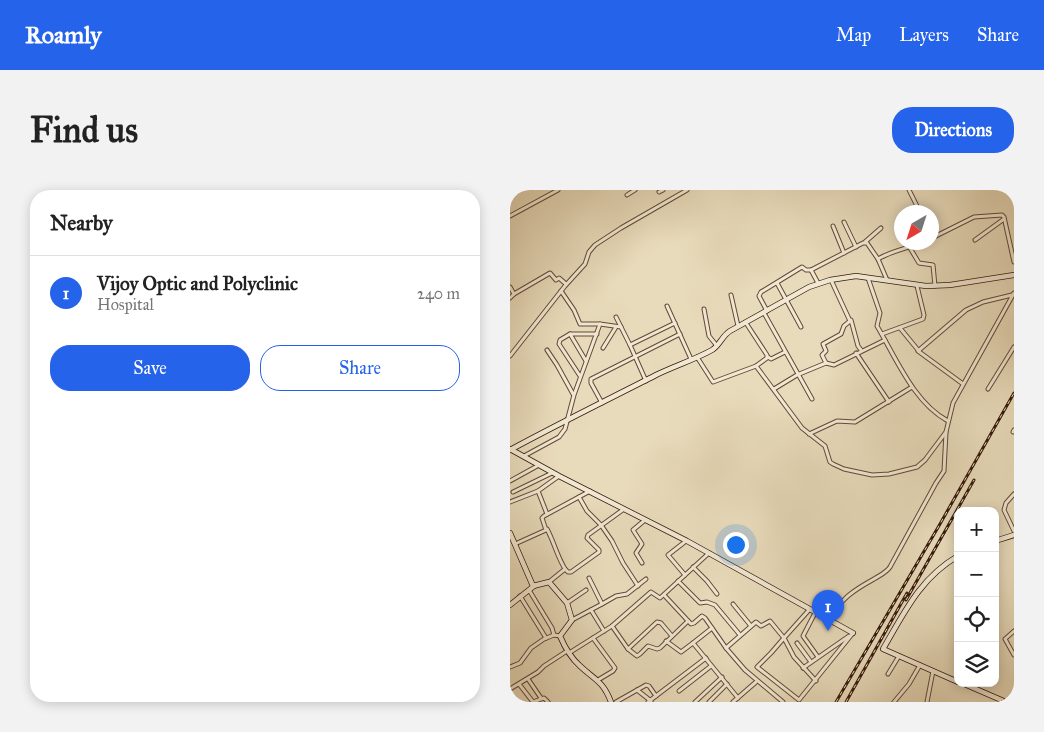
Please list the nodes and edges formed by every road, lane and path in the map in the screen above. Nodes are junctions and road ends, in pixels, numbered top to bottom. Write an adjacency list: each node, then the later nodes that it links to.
1 (558, 190): 7 (street)
2 (634, 190): 5 (street)
3 (687, 190): 28 (street)
4 (909, 190): 6 (street)
5 (627, 195)
6 (916, 205)
7 (510, 216)
8 (1004, 219): 12 (street); 13 (street); 20 (street)
9 (844, 222): 15 (street)
10 (833, 226): 18 (street)
11 (881, 228): 14 (street)
12 (939, 234)
13 (975, 240)
14 (864, 242): 15 (street); 19 (street)
15 (856, 247): 18 (street)
16 (903, 250): 19 (street)
17 (911, 250): 30 (street)
18 (844, 253): 21 (street)
19 (878, 259): 25 (street)
20 (1014, 262)
21 (811, 270): 26 (street); 27 (street)
22 (1014, 275): 30 (street)
23 (868, 277): 24 (street); 25 (street); 56 (street)
24 (830, 280): 27 (street); 42 (street)
25 (887, 280): 29 (street)
26 (777, 283): 37 (street); 40 (street)
27 (818, 283): 37 (street)
28 (566, 284): 32 (street); 33 (street)
29 (917, 286): 30 (street); 51 (street)
30 (935, 286)
31 (510, 287): 33 (street)
32 (561, 291): 45 (street); 65 (street)
33 (514, 294): 36 (street)
34 (1013, 294): 64 (street); 78 (street)
35 (731, 295): 49 (street)
36 (510, 298)
37 (786, 300): 40 (street); 50 (street)
38 (667, 306): 43 (street)
39 (704, 309): 59 (street)
40 (765, 312): 44 (street); 66 (street)
41 (616, 317): 48 (street)
42 (850, 319): 63 (street); 73 (street)
43 (675, 323): 55 (street); 58 (street)
44 (746, 323): 49 (street); 70 (street)
45 (580, 324): 46 (street); 53 (street)
46 (600, 324): 47 (street); 54 (street)
47 (616, 326): 48 (street); 61 (street)
48 (621, 327): 58 (street)
49 (739, 327): 59 (street)
50 (801, 327)
51 (900, 328): 56 (street); 64 (street)
52 (570, 334): 53 (street); 72 (street); 76 (street)
53 (580, 334): 54 (street)
54 (597, 334): 72 (street)
55 (680, 334): 69 (street); 71 (street)
56 (882, 334): 57 (street)
57 (885, 340): 63 (street); 79 (street)
58 (630, 345): 69 (street)
59 (717, 346): 71 (street)
60 (1014, 347): 81 (street)
61 (603, 348)
62 (547, 350): 82 (street)
63 (861, 350): 67 (street)
64 (918, 350): 78 (street)
65 (512, 351): 68 (street)
66 (785, 352): 70 (street); 75 (street)
67 (856, 353): 73 (street); 84 (street)
68 (510, 356)
69 (635, 357): 77 (street); 85 (street)
70 (768, 357): 74 (street)
71 (694, 358): 74 (street); 77 (street)
72 (587, 362): 76 (street)
73 (826, 363): 75 (street)
74 (756, 366): 80 (street)
75 (797, 375): 80 (street); 83 (street)
76 (581, 376): 82 (street)
77 (646, 380): 85 (street)
78 (962, 384): 87 (street)
79 (912, 387): 84 (street); 87 (street)
80 (774, 389): 89 (street)
81 (988, 389)
82 (574, 395): 86 (street)
83 (812, 400)
84 (889, 402): 89 (street)
85 (602, 403): 86 (street)
86 (569, 418): 90 (street); 91 (street)
87 (948, 420): 88 (street)
88 (946, 432): 89 (street); 139 (street)
89 (808, 434)
90 (510, 450): 91 (street)
91 (523, 457): 92 (street)
92 (538, 465): 93 (street); 95 (street)
93 (552, 473): 94 (street); 98 (street)
94 (559, 476): 96 (street); 97 (street)
95 (510, 481)
96 (538, 491): 101 (street); 103 (street)
97 (590, 491): 100 (street); 102 (street)
98 (513, 492)
99 (1014, 494): 107 (street)
100 (579, 497): 103 (street); 105 (street)
101 (510, 502)
102 (624, 509): 104 (street); 105 (street)
103 (547, 514): 106 (street)
104 (646, 520): 110 (street); 115 (street)
105 (601, 525): 117 (street); 124 (street)
106 (547, 529): 111 (street); 117 (street)
107 (1014, 531): 109 (street)
108 (510, 533): 111 (street)
109 (999, 539)
110 (687, 541): 113 (street); 118 (street)
111 (516, 545): 112 (street); 123 (street)
112 (510, 550)
113 (709, 553): 116 (street); 135 (street)
114 (954, 559): 160 (street)
115 (642, 563)
116 (693, 567): 118 (street); 127 (street)
117 (565, 569): 122 (street)
118 (685, 574): 121 (street)
119 (589, 578): 131 (street)
120 (646, 579): 124 (street)
121 (678, 581): 128 (street); 145 (street)
122 (549, 582): 123 (street); 130 (street)
123 (534, 586): 125 (street)
124 (638, 586): 131 (street)
125 (529, 590): 129 (street); 147 (street)
126 (586, 590): 130 (street)
127 (717, 594)
128 (664, 595): 138 (street); 140 (street)
129 (520, 596): 133 (street); 150 (street)
130 (567, 603): 137 (street)
131 (602, 604): 134 (street)
132 (732, 604): 141 (street)
133 (510, 605)
134 (591, 610): 137 (street); 143 (street)
135 (809, 610): 136 (street); 152 (street)
136 (815, 613): 139 (street); 161 (street)
137 (572, 620): 148 (street)
138 (688, 621): 142 (street); 149 (street)
139 (831, 622): 146 (street)
140 (612, 626): 143 (street); 157 (street)
141 (751, 626): 145 (street); 152 (street)
142 (712, 628): 155 (street); 156 (street)
143 (604, 631): 151 (street)
144 (1014, 631): 159 (street)
145 (740, 634): 156 (street)
146 (851, 634): 161 (street); 174 (street)
147 (554, 635): 148 (street); 150 (street)
148 (560, 636): 158 (street)
149 (672, 636): 153 (street); 157 (street)
150 (546, 638): 166 (street)
151 (593, 638): 158 (street); 172 (street)
152 (784, 638): 167 (street); 174 (street)
153 (666, 641): 155 (street); 157 (street)
154 (797, 642): 163 (street)
155 (693, 643): 162 (street)
156 (726, 648): 175 (street)
157 (628, 649)
158 (568, 652): 171 (street); 172 (street)
159 (1014, 655)
160 (899, 656): 164 (street); 169 (street)
161 (818, 657): 163 (street)
162 (706, 658): 165 (street); 182 (street)
163 (811, 662): 167 (street)
164 (920, 665): 168 (street); 193 (street)
165 (711, 666): 170 (street); 181 (street)
166 (510, 667)
167 (803, 668): 174 (street)
168 (933, 671): 173 (street); 194 (street)
169 (888, 674)
170 (722, 677): 177 (street); 189 (street)
171 (528, 679): 176 (street); 183 (street)
172 (598, 680): 186 (street)
173 (954, 680)
174 (816, 681)
175 (756, 682): 184 (street); 192 (street)
176 (519, 684): 179 (street); 183 (street)
177 (727, 684): 184 (street); 190 (street)
178 (971, 687): 195 (street)
179 (510, 689)
180 (637, 690): 182 (street); 187 (street); 188 (street)
181 (679, 691)
182 (656, 696): 188 (street)
183 (541, 698): 185 (street)
184 (738, 698): 191 (street)
185 (548, 702)
186 (611, 702)
187 (616, 702)
188 (650, 702)
189 (694, 702)
190 (709, 702)
191 (732, 702)
192 (783, 702)
193 (894, 702)
194 (927, 702)
195 (1006, 702)

